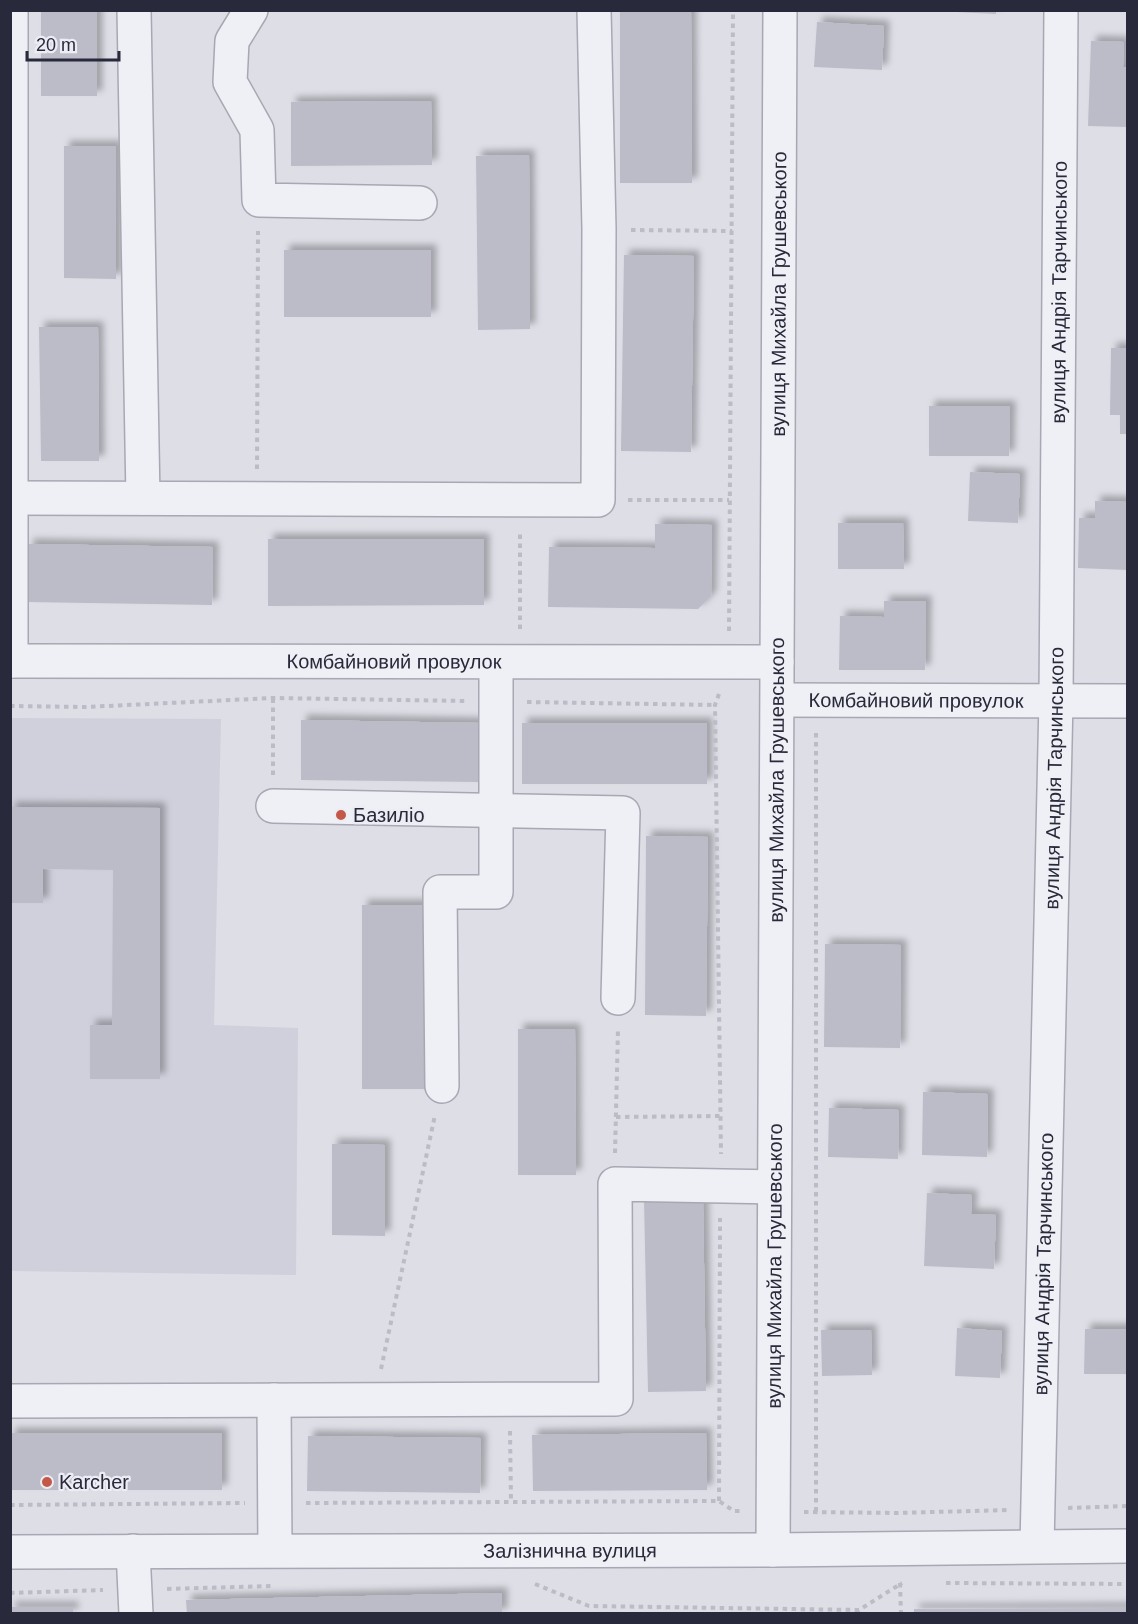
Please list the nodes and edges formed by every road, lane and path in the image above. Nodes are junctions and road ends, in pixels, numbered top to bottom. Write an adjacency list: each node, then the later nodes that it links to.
1 (11, 10): 12 (street)
2 (135, 10): 13 (street)
3 (251, 10): 8 (street)
4 (594, 10): 10 (street)
5 (733, 10): 11 (path)
6 (780, 10): 19 (street, вулиця Михайла Грушевського)
7 (1061, 10): 26 (street, вулиця Андрія Тарчинського)
8 (259, 200): 9 (street); 14 (path)
9 (420, 203)
10 (599, 229): 11 (path); 15 (street)
11 (732, 231): 16 (path)
12 (12, 498): 13 (street); 18 (street)
13 (143, 498): 14 (street)
14 (256, 498): 17 (street)
15 (598, 500): 16 (path); 17 (street)
16 (729, 500): 22 (path)
17 (521, 501): 21 (path)
18 (11, 661): 20 (street, Комбайновий провулок)
19 (777, 662): 22 (street, Комбайновий провулок); 24 (street, вулиця Михайла Грушевського)
20 (273, 663): 21 (street, Комбайновий провулок); 23 (path)
21 (508, 663): 22 (street, Комбайновий провулок); 28 (street)
22 (728, 664): 29 (path)
23 (273, 698): 28 (path); 30 (path); 31 (path)
24 (778, 700): 25 (street, Комбайновий провулок); 39 (street, вулиця Михайла Грушевського)
25 (816, 700): 26 (street, Комбайновий провулок); 51 (path)
26 (1056, 700): 27 (street, Комбайновий провулок); 49 (street, вулиця Андрія Тарчинського)
27 (1128, 701)
28 (496, 702): 29 (path); 32 (street)
29 (715, 705): 35 (path)
30 (10, 706)
31 (273, 806): 32 (street)
32 (496, 809): 33 (street); 34 (street)
33 (618, 998): 36 (path)
34 (442, 1086): 40 (path)
35 (721, 1116): 36 (path); 38 (path)
36 (616, 1117): 37 (path)
37 (615, 1184): 38 (street); 41 (street)
38 (721, 1186): 39 (street); 44 (path)
39 (774, 1187): 50 (street, вулиця Михайла Грушевського)
40 (374, 1399): 41 (street); 42 (street)
41 (510, 1399): 45 (path)
42 (274, 1400): 43 (street); 46 (street)
43 (10, 1401)
44 (719, 1501): 45 (path); 50 (path)
45 (512, 1502): 46 (path)
46 (275, 1503): 47 (path); 54 (street)
47 (10, 1505)
48 (1128, 1506): 49 (path)
49 (1037, 1509): 51 (path); 52 (street, вулиця Андрія Тарчинського)
50 (773, 1511): 51 (path); 55 (street, вулиця Михайла Грушевського)
51 (816, 1512)
52 (1037, 1546): 53 (street, Залізнична вулиця); 55 (street, Залізнична вулиця)
53 (1128, 1546)
54 (275, 1550): 55 (street, Залізнична вулиця); 56 (street, Залізнична вулиця)
55 (773, 1550)
56 (133, 1551): 57 (street, Залізнична вулиця); 65 (street)
57 (10, 1552)
58 (525, 1580): 59 (path)
59 (900, 1583): 60 (path); 66 (path)
60 (912, 1583)
61 (936, 1583): 62 (path)
62 (1128, 1584)
63 (275, 1586): 65 (path)
64 (10, 1593): 65 (path)
65 (135, 1602)
66 (901, 1614)

